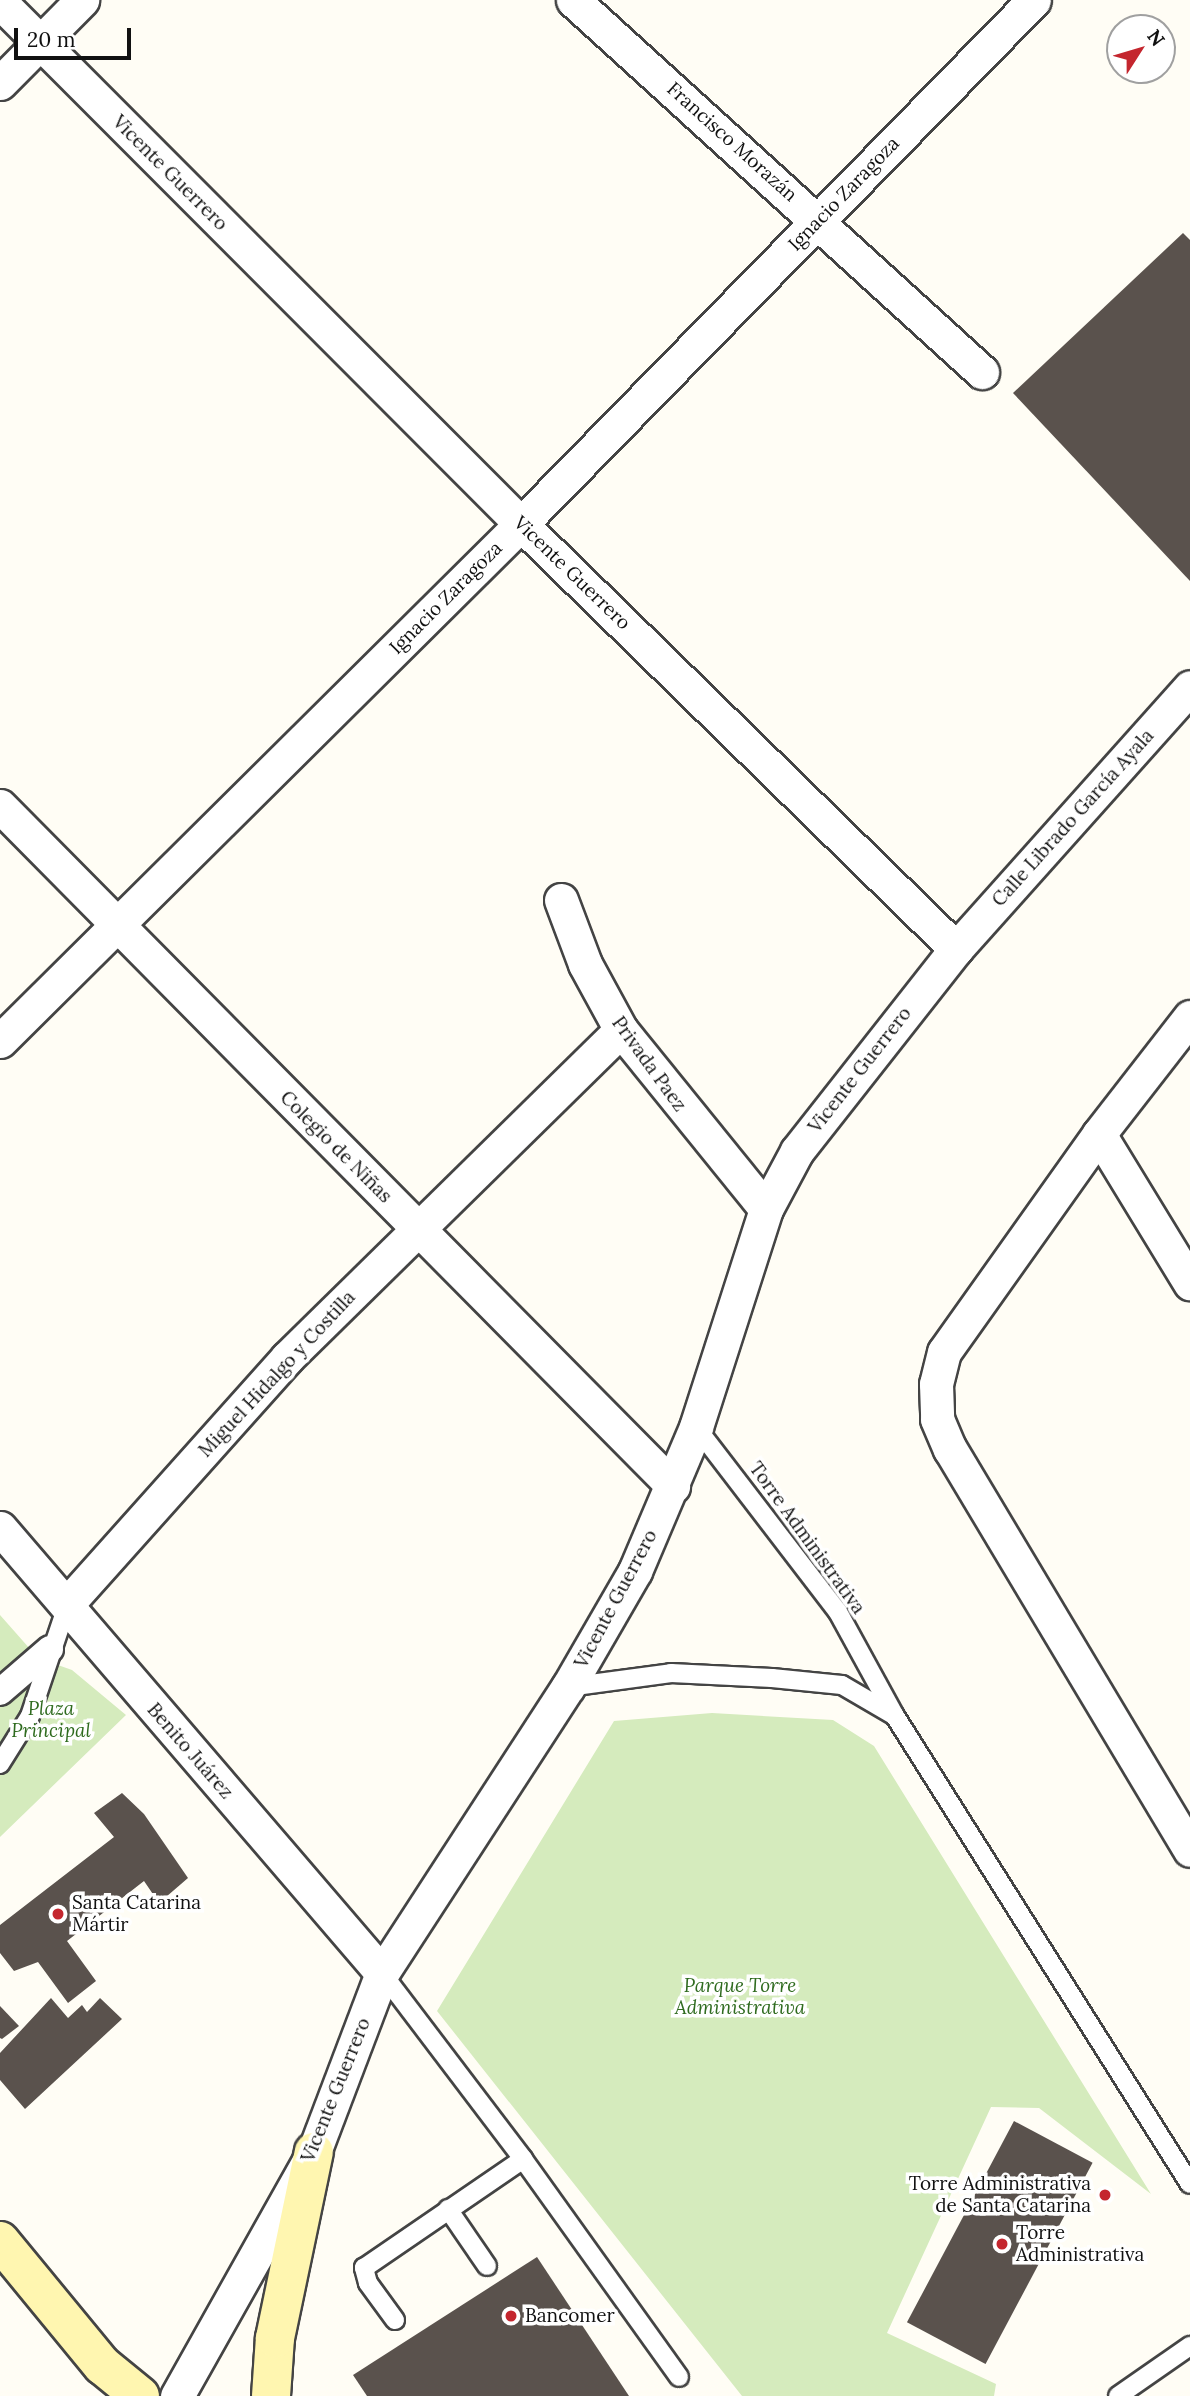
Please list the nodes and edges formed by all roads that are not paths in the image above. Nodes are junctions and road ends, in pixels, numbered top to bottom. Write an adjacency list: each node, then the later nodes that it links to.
1 (82, 0): 5 (street)
2 (573, 0): 7 (street, Francisco Morazán)
3 (1034, 0): 7 (street, Ignacio Zaragoza)
4 (0, 2): 5 (street, Vicente Guerrero)
5 (40, 44): 6 (street); 9 (street, Vicente Guerrero)
6 (0, 83)
7 (819, 220): 8 (street, Francisco Morazán); 9 (street, Ignacio Zaragoza)
8 (982, 372)
9 (522, 524): 13 (street, Ignacio Zaragoza); 14 (street, Vicente Guerrero)
10 (1190, 687): 14 (street, Calle Librado García Ayala)
11 (0, 806): 13 (street, Colegio de Niñas)
12 (561, 900): 16 (street, Privada Paez)
13 (116, 927): 17 (street, Ignacio Zaragoza); 20 (street, Colegio de Niñas)
14 (956, 949): 19 (street, Vicente Guerrero)
15 (1190, 1017): 18 (street)
16 (621, 1030): 19 (street, Privada Paez); 20 (street, Miguel Hidalgo y Costilla)
17 (0, 1041)
18 (1099, 1134): 21 (street); 31 (street)
19 (766, 1209): 22 (street, Vicente Guerrero)
20 (418, 1228): 23 (street, Colegio de Niñas); 25 (street, Miguel Hidalgo y Costilla)
21 (1190, 1283)
22 (696, 1427): 23 (street, Vicente Guerrero); 29 (lane, Torre Administrativa)
23 (673, 1486): 27 (street, Vicente Guerrero)
24 (0, 1528): 25 (street, Benito Juárez)
25 (68, 1603): 26 (lane, Miguel Hidalgo y Costilla); 32 (street, Benito Juárez)
26 (50, 1649): 28 (street); 30 (lane, Miguel Hidalgo y Costilla)
27 (568, 1687): 29 (lane, Torre Administrativa); 32 (street, Vicente Guerrero)
28 (0, 1692)
29 (895, 1716): 35 (lane, Torre Administrativa)
30 (0, 1764)
31 (1190, 1850)
32 (383, 1973): 33 (street, Vicente Guerrero); 34 (lane)
33 (314, 2152): 44 (street, Vicente Guerrero); 45 (main road)
34 (523, 2159): 36 (lane); 41 (lane)
35 (1190, 2184)
36 (448, 2208): 38 (lane); 39 (lane)
37 (0, 2241): 42 (main road)
38 (487, 2266)
39 (395, 2320)
40 (1190, 2346): 46 (lane)
41 (678, 2377)
42 (109, 2380): 43 (main road)
43 (140, 2396)
44 (177, 2396)
45 (271, 2396)
46 (1118, 2396)

